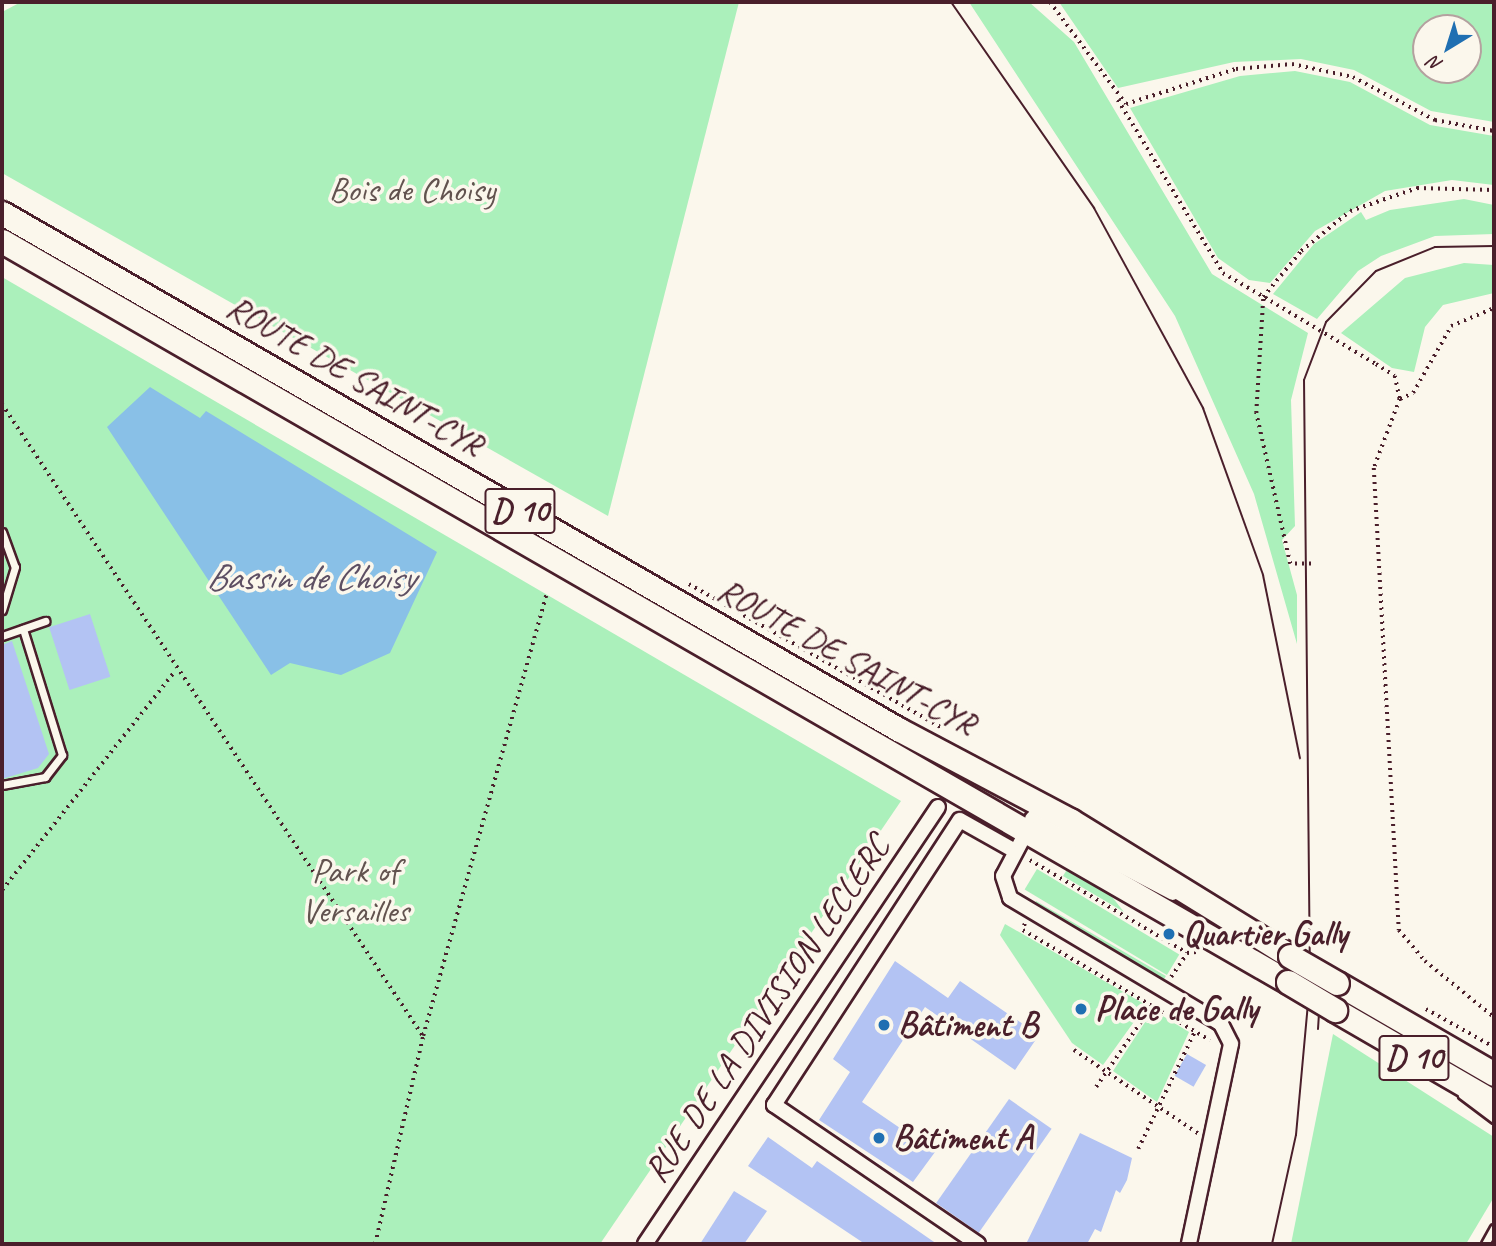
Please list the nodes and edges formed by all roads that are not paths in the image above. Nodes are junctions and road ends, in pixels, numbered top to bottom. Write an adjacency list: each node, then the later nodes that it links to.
1 (2, 213): 10 (main road, ROUTE DE SAINT-CYR / D 10)
2 (2, 241): 10 (main road, ROUTE DE SAINT-CYR / D 10)
3 (2, 532): 4 (lane)
4 (2, 610)
5 (45, 621): 6 (lane)
6 (23, 629): 7 (lane); 8 (lane)
7 (2, 636)
8 (2, 785)
9 (939, 807): 16 (street, RUE DE LA DIVISION LECLERC)
10 (1029, 826): 11 (main road, D 10, bridge); 12 (main road, D 10, bridge); 17 (street); 18 (street)
11 (1421, 1062): 13 (main road, D 10); 14 (lane)
12 (1494, 1074)
13 (1494, 1102)
14 (1494, 1119)
15 (1494, 1228): 19 (lane)
16 (645, 1244)
17 (978, 1244)
18 (1189, 1244)
19 (1485, 1244)

